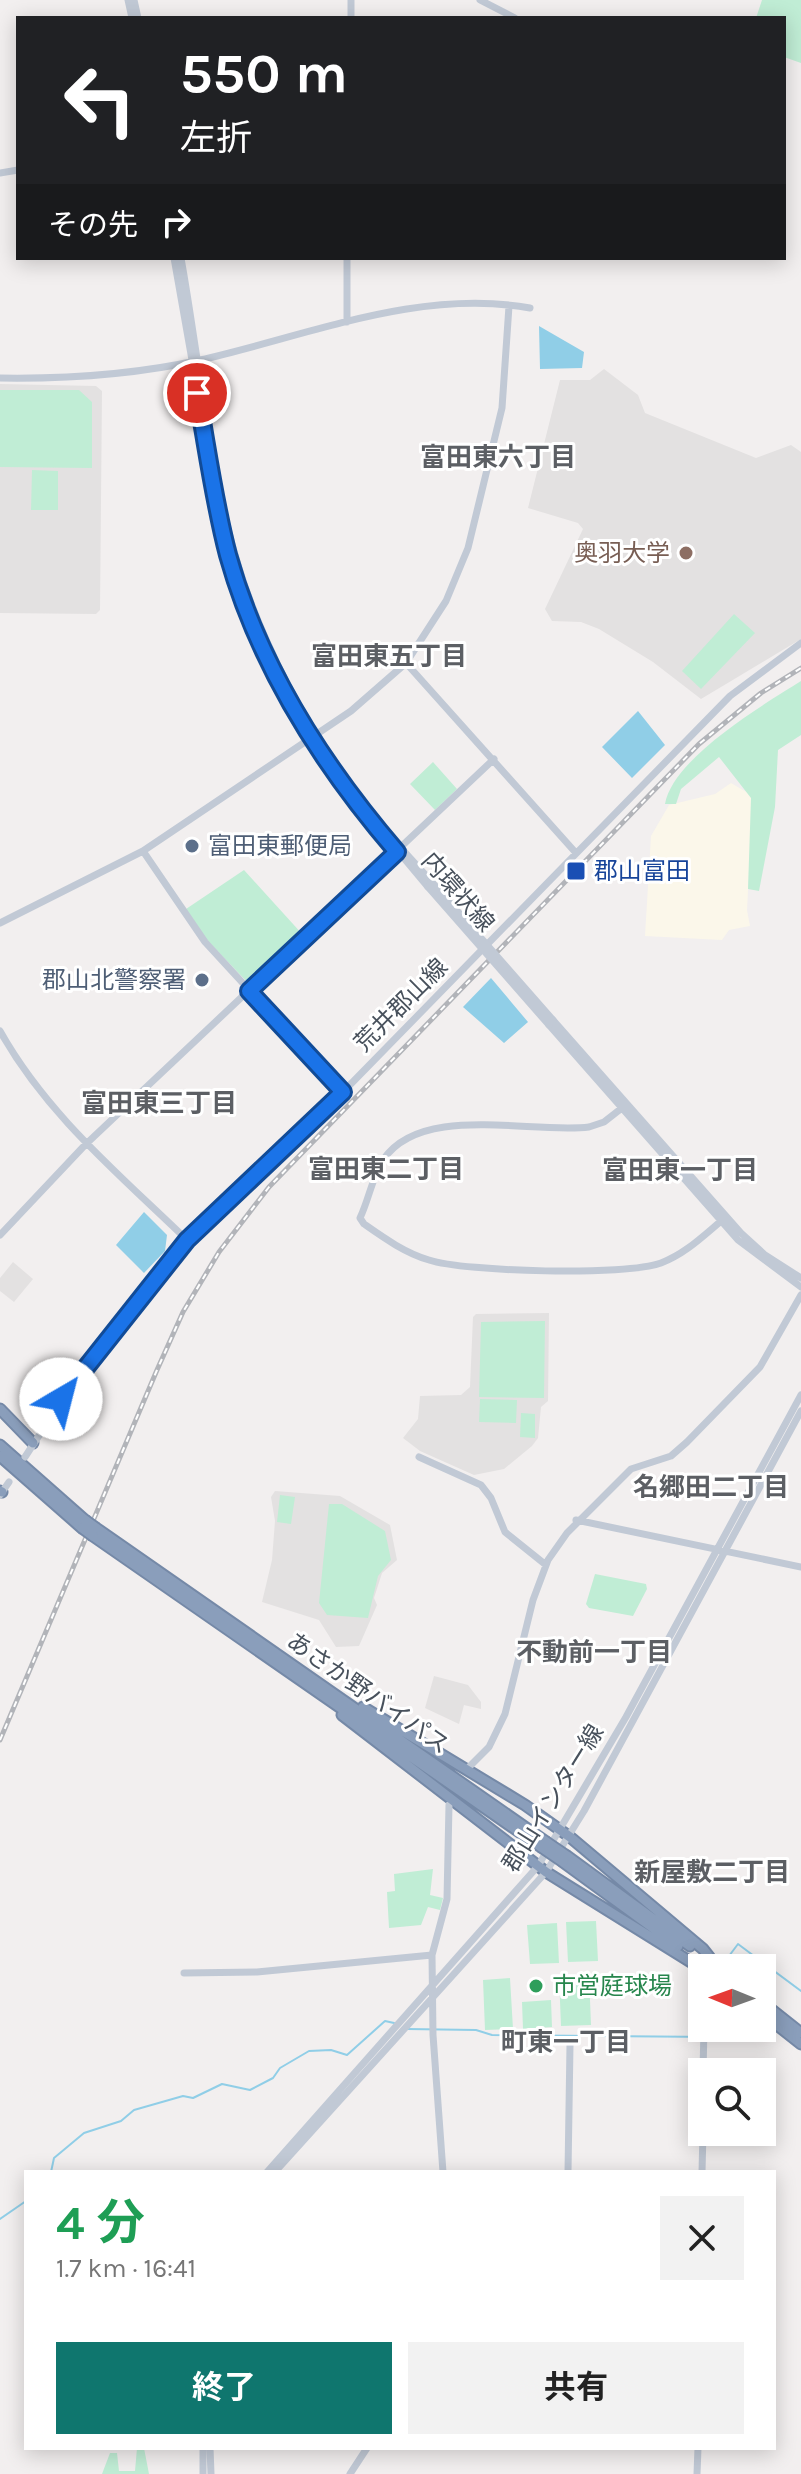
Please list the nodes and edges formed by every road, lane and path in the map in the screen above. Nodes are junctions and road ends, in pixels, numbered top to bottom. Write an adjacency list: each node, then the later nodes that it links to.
1 (480, 0): 2 (street)
2 (511, 16)
3 (174, 260): 9 (street, 内環状線)
4 (181, 260): 9 (street)
5 (347, 260): 8 (street)
6 (509, 306): 7 (street); 8 (street); 12 (street)
7 (530, 308)
8 (347, 322): 9 (street)
9 (195, 361): 10 (street); 13 (street, 内環状線)
10 (0, 378)
11 (801, 643): 17 (street, 荒井郡山線)
12 (406, 663): 13 (street); 14 (street)
13 (313, 736): 15 (street, 内環状線); 16 (street)
14 (494, 759): 15 (street); 17 (street)
15 (399, 850): 19 (street); 22 (street, 内環状線, bridge)
16 (143, 851): 18 (street); 19 (street)
17 (576, 853): 21 (street, 荒井郡山線)
18 (0, 923)
19 (249, 991): 21 (street); 23 (street)
20 (0, 1031): 23 (street)
21 (343, 1092): 26 (street, 荒井郡山線)
22 (624, 1106): 24 (street); 24 (street)
23 (85, 1145): 25 (street); 26 (street)
24 (723, 1219): 27 (street); 28 (street)
25 (0, 1235)
26 (187, 1240): 33 (street, 荒井郡山線)
27 (801, 1278)
28 (801, 1287)
29 (801, 1295): 40 (street)
30 (801, 1395): 43 (street, 郡山インター線)
31 (0, 1409): 33 (highway)
32 (801, 1411): 43 (street)
33 (33, 1443): 36 (street, 荒井郡山線)
34 (0, 1445): 41 (highway, あさか野バイパス)
35 (0, 1456): 41 (highway, あさか野バイパス)
36 (25, 1457)
37 (419, 1457): 44 (street)
38 (9, 1482): 39 (street)
39 (1, 1493)
40 (576, 1520): 43 (street); 44 (street)
41 (83, 1524): 42 (highway, あさか野バイパス, bridge)
42 (94, 1532): 46 (highway, あさか野バイパス); 47 (highway, あさか野バイパス)
43 (721, 1550): 45 (street); 50 (street, 郡山インター線)
44 (546, 1565): 48 (street)
45 (801, 1567)
46 (279, 1667): 51 (highway, あさか野バイパス); 52 (highway)
47 (313, 1679): 50 (highway); 51 (highway, あさか野バイパス)
48 (469, 1767)
49 (449, 1805): 56 (street)
50 (566, 1834): 52 (street, 郡山インター線); 55 (highway)
51 (543, 1844): 54 (highway, あさか野バイパス, bridge)
52 (542, 1869): 53 (highway); 58 (street, 郡山インター線)
53 (688, 1954)
54 (693, 1954)
55 (705, 1954)
56 (432, 1955): 57 (street); 58 (street)
57 (184, 1973)
58 (432, 1990): 64 (street); 65 (street); 66 (street)
59 (776, 2015): 61 (highway)
60 (776, 2022): 61 (highway)
61 (800, 2038)
62 (570, 2045): 67 (street)
63 (703, 2146): 68 (street)
64 (269, 2170)
65 (277, 2170)
66 (443, 2170)
67 (568, 2170)
68 (702, 2170)
69 (203, 2450): 73 (street)
70 (210, 2450): 74 (street)
71 (366, 2450): 75 (street)
72 (698, 2450): 76 (street)
73 (203, 2474)
74 (211, 2474)
75 (350, 2474)
76 (697, 2474)

